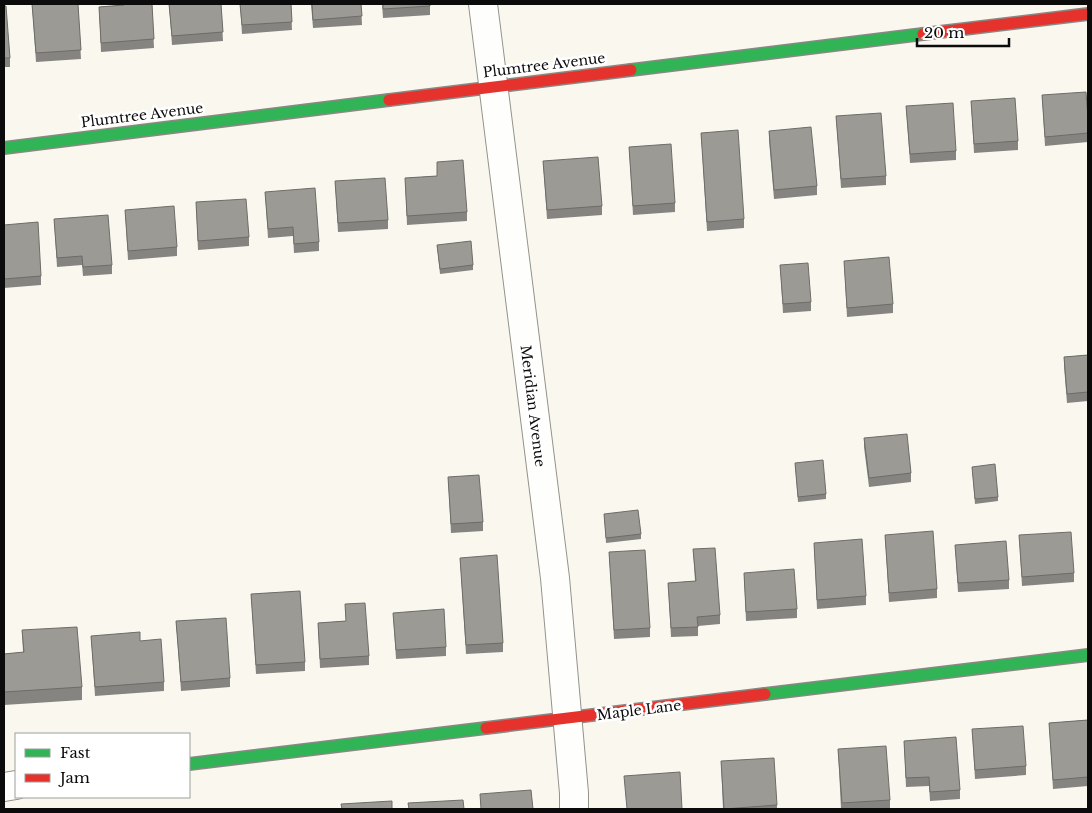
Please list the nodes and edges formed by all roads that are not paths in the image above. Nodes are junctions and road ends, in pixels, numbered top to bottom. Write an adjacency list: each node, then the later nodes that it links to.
1 (483, 4): 3 (street, Meridian Avenue)
2 (1088, 14): 3 (street, Plumtree Avenue)
3 (493, 86): 4 (street, Plumtree Avenue); 6 (street, Meridian Avenue)
4 (4, 148)
5 (1088, 655): 6 (street, Maple Lane)
6 (568, 719): 7 (street, Maple Lane); 8 (street, Meridian Avenue)
7 (190, 764)
8 (574, 809)

